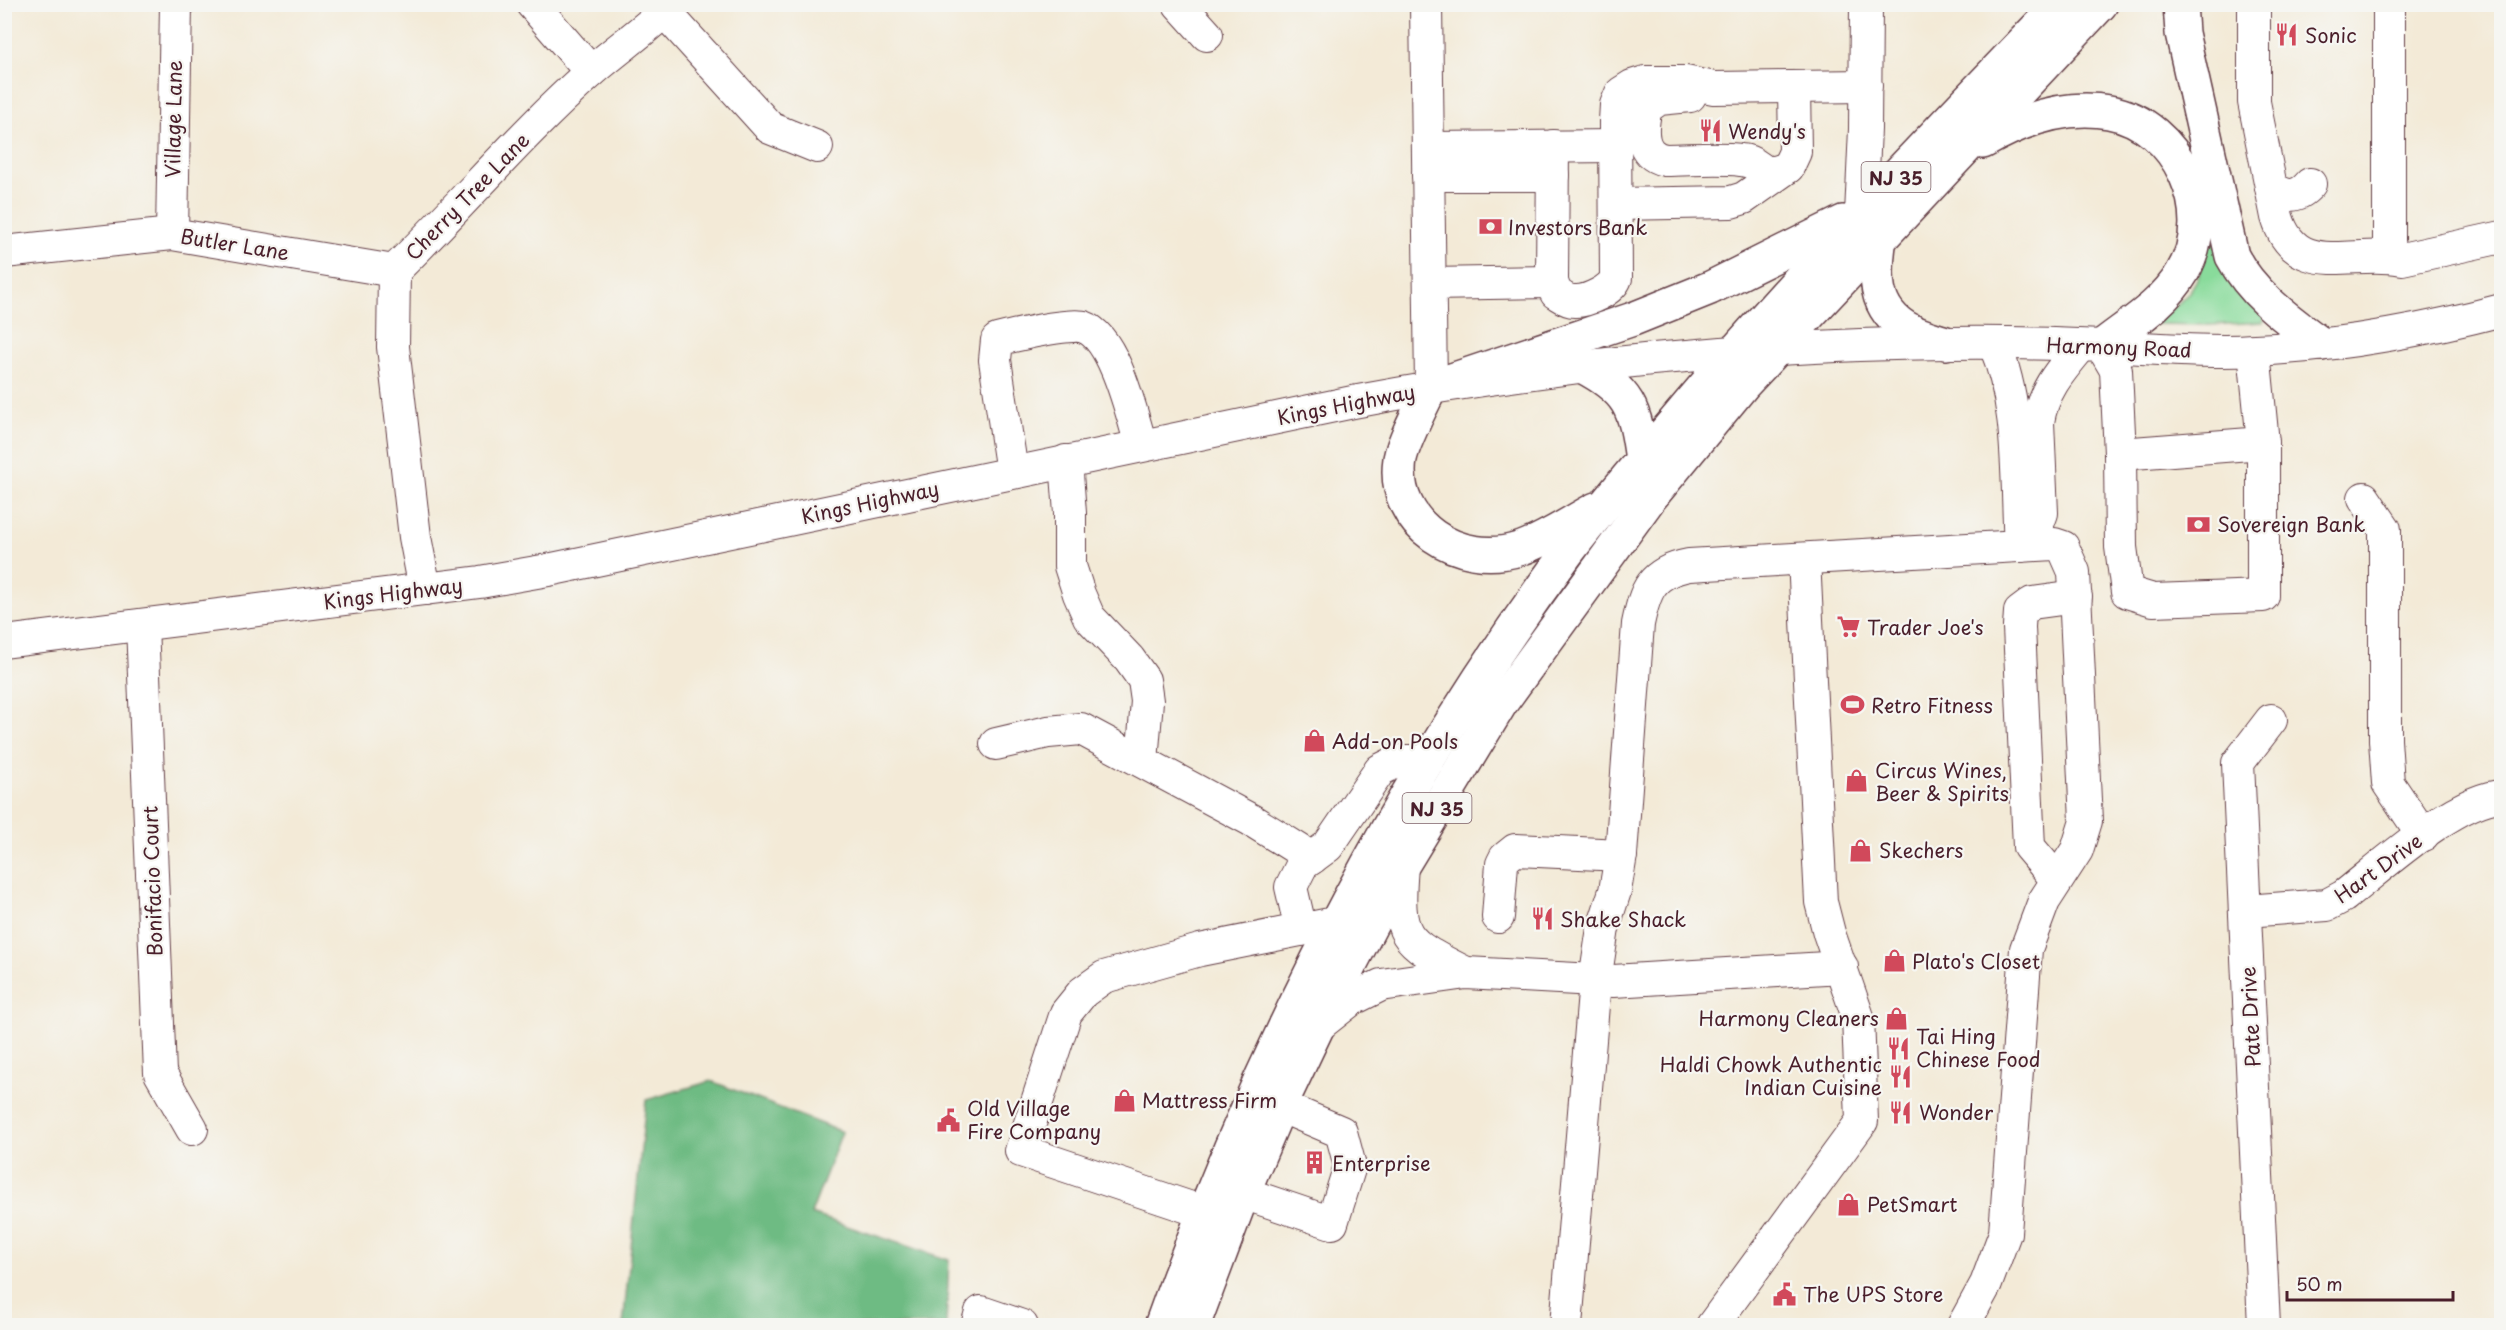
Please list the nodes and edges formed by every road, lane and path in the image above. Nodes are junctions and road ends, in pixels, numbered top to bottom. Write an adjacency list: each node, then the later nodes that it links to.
1 (176, 4): 29 (street, Village Lane)
2 (532, 4): 14 (street)
3 (1179, 4): 13 (street)
4 (1426, 4): 24 (street)
5 (1866, 4): 15 (street)
6 (2102, 4): 21 (highway, NJ 35)
7 (2180, 4): 39 (highway)
8 (2254, 4): 18 (street)
9 (2265, 4): 18 (street)
10 (2389, 4): 32 (street)
11 (669, 8): 14 (street, Cherry Tree Lane); 20 (street)
12 (2051, 9): 28 (highway, NJ 35)
13 (1207, 35)
14 (591, 72): 33 (street, Cherry Tree Lane)
15 (1866, 86): 16 (street); 28 (street)
16 (1794, 87): 17 (street); 22 (street)
17 (1714, 88): 19 (street); 22 (street)
18 (2260, 132): 26 (street)
19 (1615, 146): 23 (street); 27 (street)
20 (817, 147)
21 (1958, 156): 28 (highway, NJ 35); 40 (highway)
22 (1788, 167): 27 (street)
23 (1553, 169): 24 (street); 34 (street)
24 (1428, 170): 35 (street)
25 (2310, 184): 26 (street)
26 (2271, 187): 32 (street)
27 (1616, 204): 34 (street)
28 (1870, 226): 37 (highway); 41 (highway, NJ 35); 42 (highway, NJ 35); 45 (highway)
29 (172, 234): 31 (street, Butler Lane); 33 (street, Butler Lane)
30 (2502, 237): 32 (street)
31 (4, 252)
32 (2389, 256)
33 (394, 271): 56 (street, Cherry Tree Lane)
34 (1552, 282): 35 (street)
35 (1430, 284): 45 (street)
36 (2502, 310): 39 (street, Harmony Road)
37 (1946, 343): 38 (street, Harmony Road); 41 (street, Harmony Road)
38 (1994, 343): 40 (street, Harmony Road); 54 (street)
39 (2321, 344): 43 (street, Harmony Road)
40 (2091, 346): 43 (street, Harmony Road); 48 (street); 54 (street)
41 (1778, 348): 42 (street, Harmony Road); 68 (highway, NJ 35)
42 (1734, 351): 44 (street, Kings Highway); 49 (highway, NJ 35)
43 (2254, 351): 46 (street)
44 (1582, 366): 45 (street, Kings Highway); 49 (highway)
45 (1431, 387): 47 (street, Kings Highway); 53 (highway)
46 (2263, 443): 48 (street); 48 (street)
47 (1141, 445): 50 (street, Kings Highway); 51 (street)
48 (2120, 454)
49 (1642, 460): 53 (highway, NJ 35)
50 (1066, 461): 51 (street, Kings Highway); 62 (street)
51 (1012, 472): 56 (street, Kings Highway)
52 (2364, 498): 65 (street)
53 (1608, 502): 63 (highway, NJ 35)
54 (2020, 546): 55 (street); 57 (street)
55 (1804, 559): 67 (street); 74 (street)
56 (426, 589): 58 (street, Kings Highway)
57 (2076, 597): 69 (street); 69 (street)
58 (142, 625): 59 (street, Kings Highway); 79 (street, Bonifacio Court)
59 (4, 642)
60 (2271, 720): 70 (street, Pate Drive)
61 (996, 744): 62 (street)
62 (1142, 761): 66 (street)
63 (1428, 761): 66 (street); 68 (highway, NJ 35)
64 (2502, 796): 65 (street, Hart Drive)
65 (2423, 835): 70 (street, Hart Drive)
66 (1323, 848): 68 (street); 73 (street)
67 (1622, 855): 71 (street); 76 (street)
68 (1387, 861): 72 (highway, NJ 35); 75 (street); 77 (highway, NJ 35)
69 (2057, 880): 87 (street)
70 (2245, 911): 88 (street, Pate Drive)
71 (1498, 916)
72 (1335, 923): 73 (street); 80 (highway, NJ 35)
73 (1301, 930): 80 (street)
74 (1842, 967): 76 (street); 86 (street)
75 (1466, 973): 76 (street); 77 (street)
76 (1595, 981): 85 (street)
77 (1318, 1026): 78 (highway, NJ 35)
78 (1280, 1106): 80 (highway, NJ 35); 80 (street)
79 (192, 1129)
80 (1226, 1209): 83 (highway, NJ 35); 84 (highway, NJ 35)
81 (977, 1326): 82 (street)
82 (1022, 1326)
83 (1161, 1326)
84 (1193, 1326)
85 (1566, 1326)
86 (1712, 1326)
87 (1963, 1326)
88 (2264, 1326)

